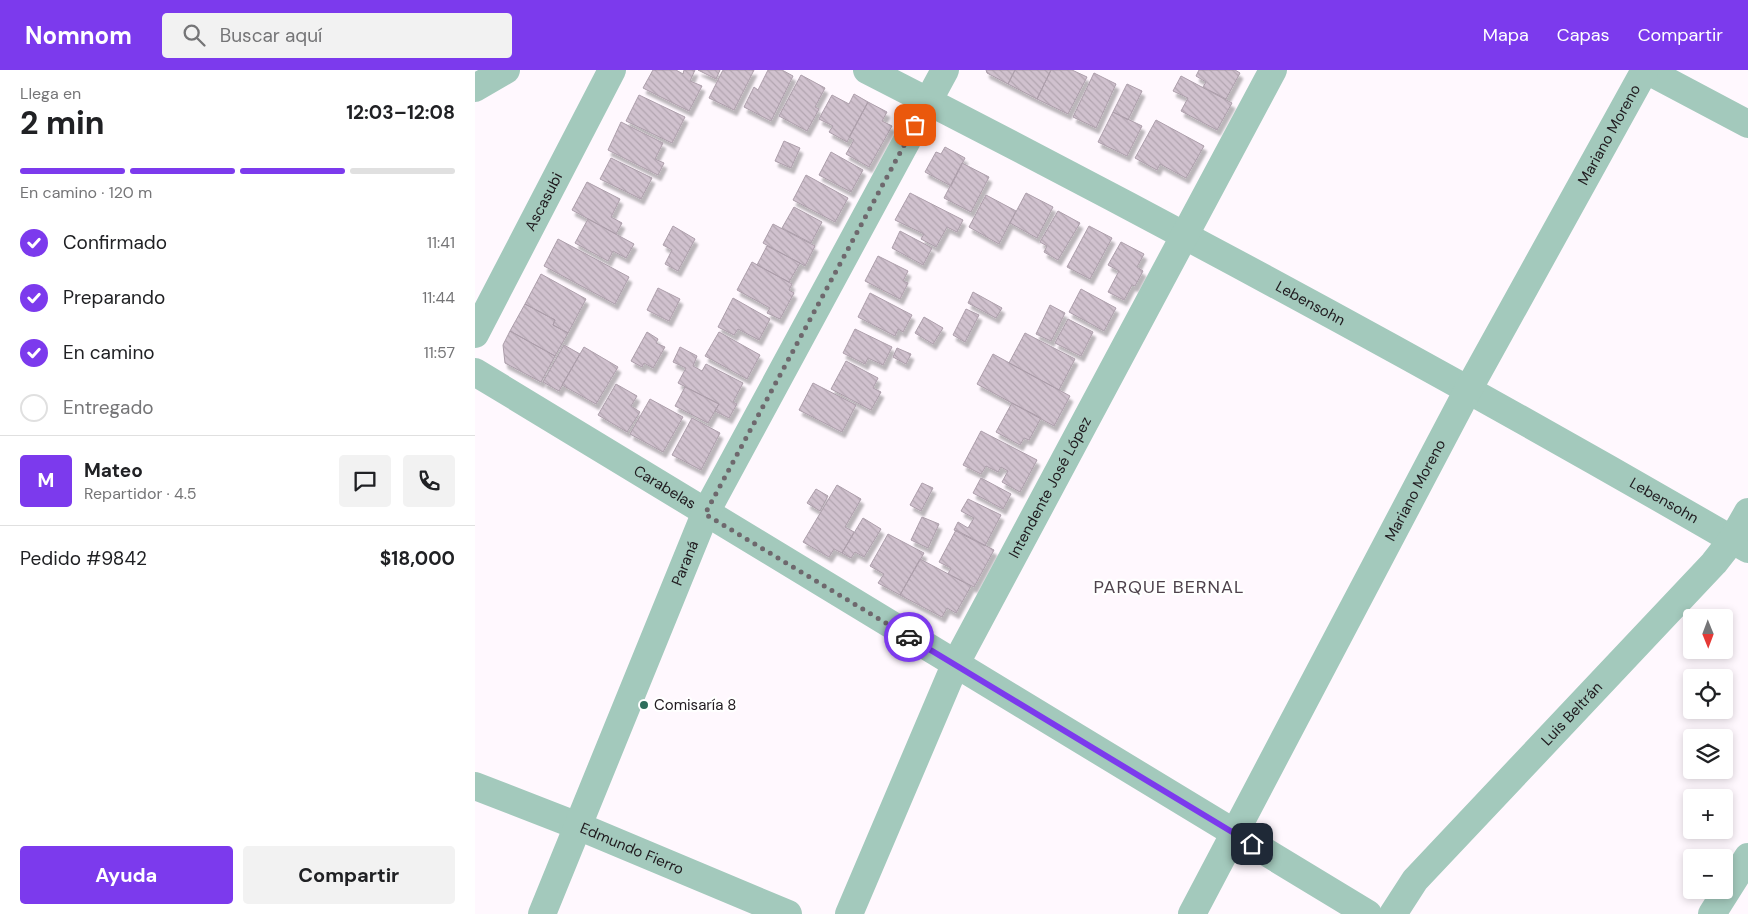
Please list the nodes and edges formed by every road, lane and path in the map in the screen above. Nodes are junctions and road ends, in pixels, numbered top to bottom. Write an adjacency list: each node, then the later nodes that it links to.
1 (506, 70): 7 (street)
2 (612, 70): 11 (street, Ascasubi)
3 (867, 70): 8 (street, Lebensohn)
4 (945, 70): 8 (street, Paraná)
5 (1273, 70): 10 (street, Intendente José López)
6 (1645, 70): 9 (street); 13 (street, Mariano Moreno)
7 (475, 88)
8 (928, 101): 10 (street, Lebensohn); 15 (street, Paraná)
9 (1748, 124)
10 (1183, 236): 13 (street, Lebensohn); 17 (street, Intendente José López)
11 (475, 334)
12 (475, 372): 15 (street, Carabelas)
13 (1469, 390): 16 (street, Lebensohn); 20 (street, Mariano Moreno)
14 (1748, 512): 16 (street, Luis Beltrán)
15 (705, 514): 17 (street, Carabelas); 19 (street, Paraná)
16 (1740, 545): 27 (street, Luis Beltrán)
17 (955, 665): 20 (street, Carabelas); 24 (street, Intendente José López)
18 (475, 786): 19 (street, Edmundo Fierro)
19 (578, 826): 22 (street, Paraná); 23 (street, Edmundo Fierro)
20 (1235, 834): 25 (street, Mariano Moreno); 26 (street, Carabelas)
21 (1748, 857): 28 (street)
22 (542, 914)
23 (787, 914)
24 (849, 914)
25 (1192, 914)
26 (1368, 914)
27 (1393, 914)
28 (1712, 914)

